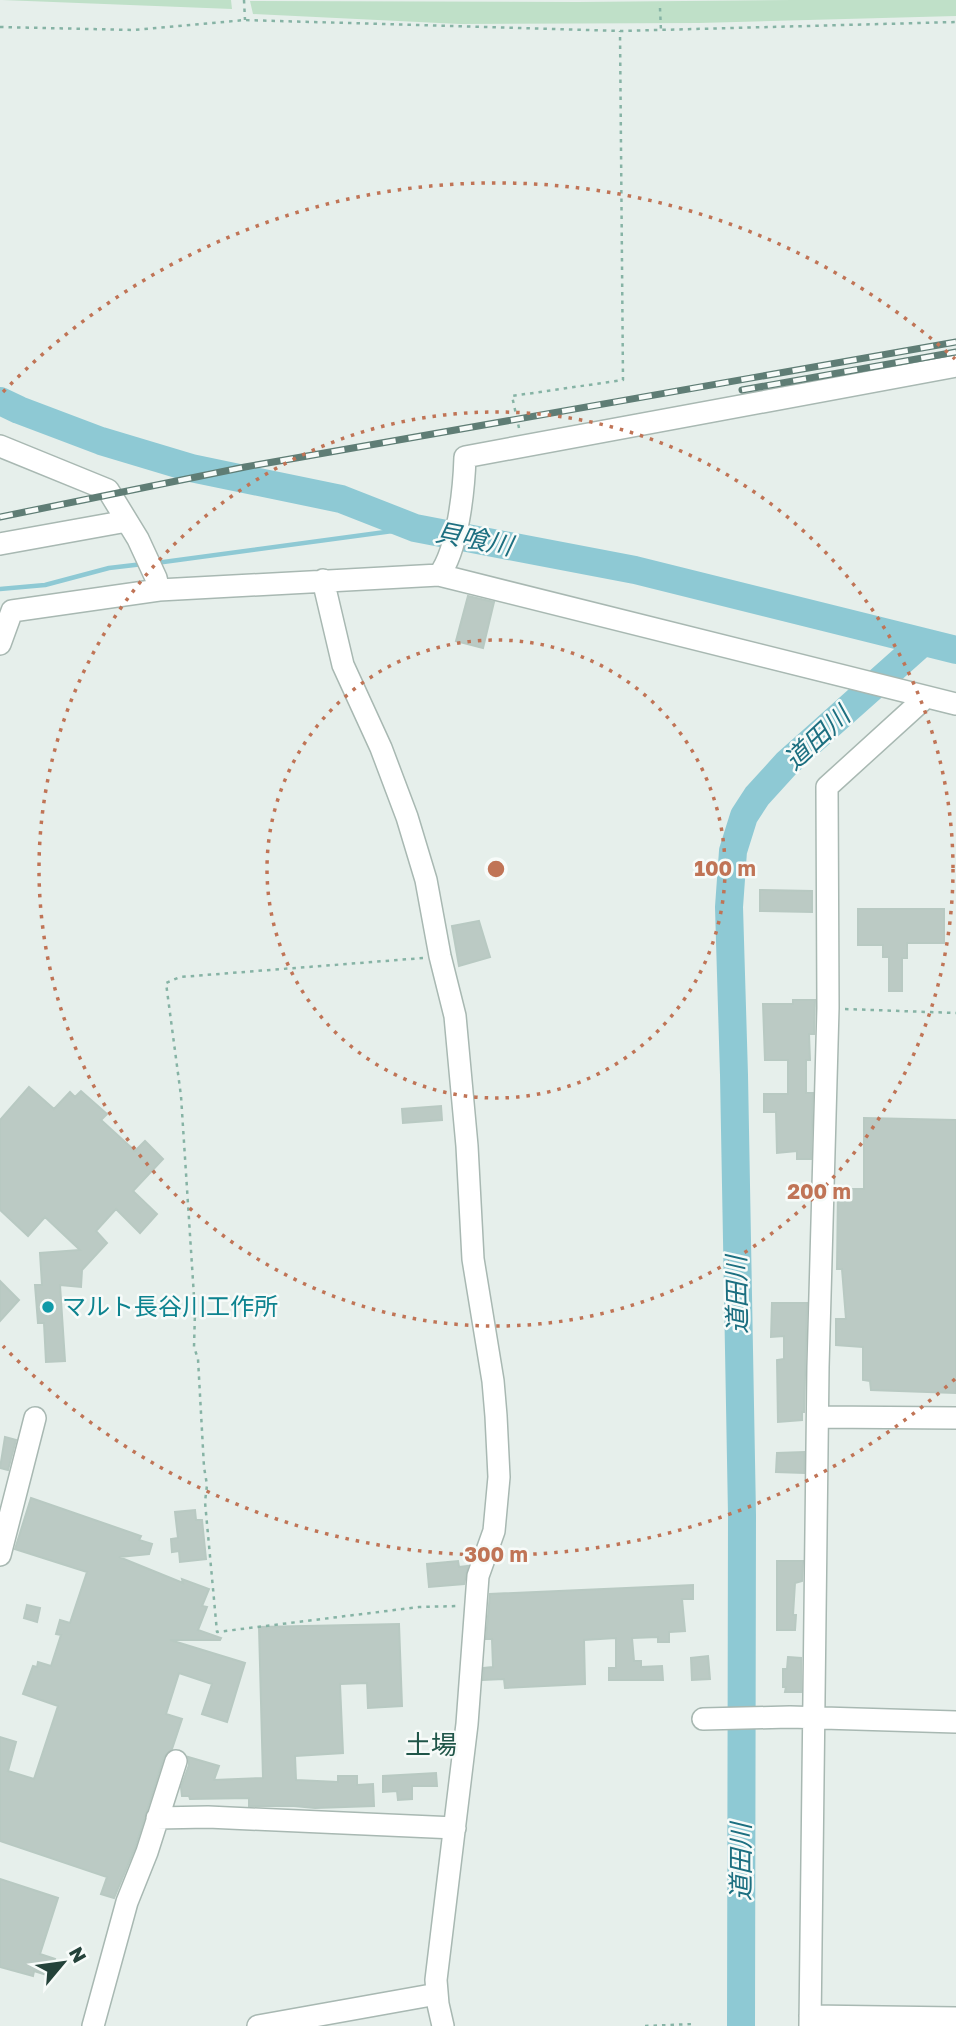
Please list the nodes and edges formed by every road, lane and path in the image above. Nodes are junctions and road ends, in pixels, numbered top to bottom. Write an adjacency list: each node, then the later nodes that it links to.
1 (244, 0): 3 (path)
2 (660, 8): 6 (path)
3 (245, 20): 5 (path); 7 (path)
4 (956, 22): 6 (path)
5 (0, 27)
6 (661, 31): 7 (path)
7 (620, 32): 9 (path)
8 (956, 366): 9 (street)
9 (522, 445): 13 (street)
10 (0, 446): 11 (street)
11 (132, 530): 12 (street); 15 (street)
12 (0, 544)
13 (444, 569): 14 (street); 17 (street)
14 (323, 580): 15 (street); 19 (street)
15 (158, 584): 16 (street)
16 (0, 644)
17 (921, 696): 18 (street); 20 (street)
18 (956, 705)
19 (440, 956): 26 (street); 26 (path)
20 (828, 1009): 21 (path); 22 (street)
21 (956, 1013)
22 (818, 1417): 24 (street); 27 (street)
23 (35, 1418): 25 (street)
24 (956, 1418)
25 (0, 1555)
26 (474, 1607): 32 (street)
27 (814, 1718): 28 (street); 29 (street); 35 (street)
28 (703, 1719)
29 (956, 1722)
30 (176, 1761): 31 (street)
31 (157, 1818): 32 (street); 37 (street)
32 (454, 1828): 33 (street)
33 (438, 1994): 38 (street); 39 (street)
34 (956, 2018): 35 (street)
35 (810, 2021)
36 (694, 2024): 40 (path)
37 (93, 2026)
38 (258, 2026)
39 (443, 2026)
40 (645, 2026)

